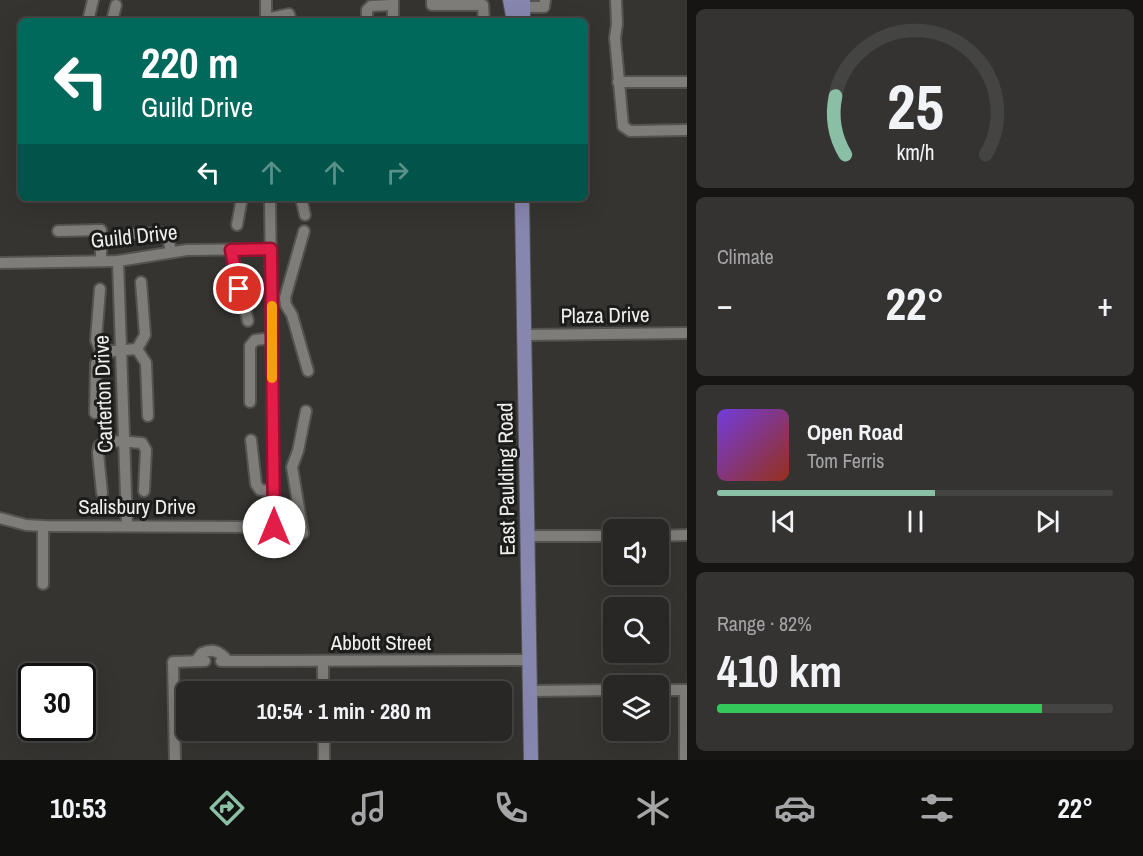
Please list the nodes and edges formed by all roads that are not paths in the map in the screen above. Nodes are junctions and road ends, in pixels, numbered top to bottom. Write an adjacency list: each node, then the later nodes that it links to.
1 (93, 0): 10 (street)
2 (266, 0): 12 (street)
3 (432, 0): 16 (street)
4 (510, 0): 17 (main road)
5 (616, 0): 18 (street)
6 (393, 3): 15 (street)
7 (116, 4): 11 (street)
8 (544, 8): 9 (street)
9 (523, 9)
10 (89, 18)
11 (113, 18)
12 (266, 18)
13 (274, 18): 14 (street)
14 (290, 18)
15 (367, 18)
16 (484, 18)
17 (513, 18)
18 (618, 82): 19 (street); 20 (street)
19 (687, 82)
20 (687, 130)
21 (241, 201): 26 (street)
22 (270, 201): 30 (street)
23 (302, 201): 25 (street)
24 (522, 201): 42 (main road, East Paulding Road)
25 (305, 215)
26 (237, 225)
27 (58, 231): 33 (street)
28 (304, 231): 39 (street)
29 (130, 234): 32 (street)
30 (271, 249): 31 (street, Guild Drive); 38 (street)
31 (231, 250): 32 (street, Guild Drive); 40 (street)
32 (171, 251): 34 (street, Guild Drive)
33 (101, 261): 34 (street, Guild Drive); 35 (street, Guild Drive)
34 (118, 261): 45 (street, Carterton Drive)
35 (0, 262)
36 (141, 282): 44 (street)
37 (100, 289): 46 (street)
38 (272, 302): 39 (street); 43 (street)
39 (286, 302): 47 (street)
40 (248, 321)
41 (687, 333): 42 (street, Plaza Drive)
42 (524, 335): 63 (main road, East Paulding Road)
43 (272, 338): 48 (street); 54 (street)
44 (137, 349): 45 (street); 51 (street)
45 (121, 351): 46 (street); 53 (street, Carterton Drive)
46 (101, 352): 50 (street)
47 (308, 371)
48 (250, 402)
49 (306, 411): 55 (street)
50 (95, 413)
51 (148, 416)
52 (251, 440): 57 (street)
53 (124, 441): 56 (street); 58 (street); 60 (street, Carterton Drive)
54 (273, 470): 55 (street); 57 (street)
55 (292, 470): 62 (street)
56 (144, 491)
57 (274, 491): 60 (street, Salisbury Drive)
58 (102, 493)
59 (0, 518): 61 (street, Salisbury Drive)
60 (127, 525): 61 (street, Salisbury Drive)
61 (43, 526): 67 (street)
62 (303, 533)
63 (528, 536): 64 (street); 68 (main road, East Paulding Road)
64 (603, 536)
65 (669, 536): 66 (street)
66 (687, 536)
67 (43, 584)
68 (530, 660): 69 (street, Abbott Street); 74 (main road, East Paulding Road)
69 (322, 661): 70 (street); 75 (street, Abbott Street)
70 (323, 681)
71 (603, 690): 74 (street)
72 (669, 690): 73 (street)
73 (686, 690): 80 (street)
74 (530, 691): 79 (main road, East Paulding Road)
75 (174, 702): 77 (street)
76 (324, 741): 78 (street)
77 (175, 760)
78 (324, 760)
79 (531, 760)
80 (686, 760)

